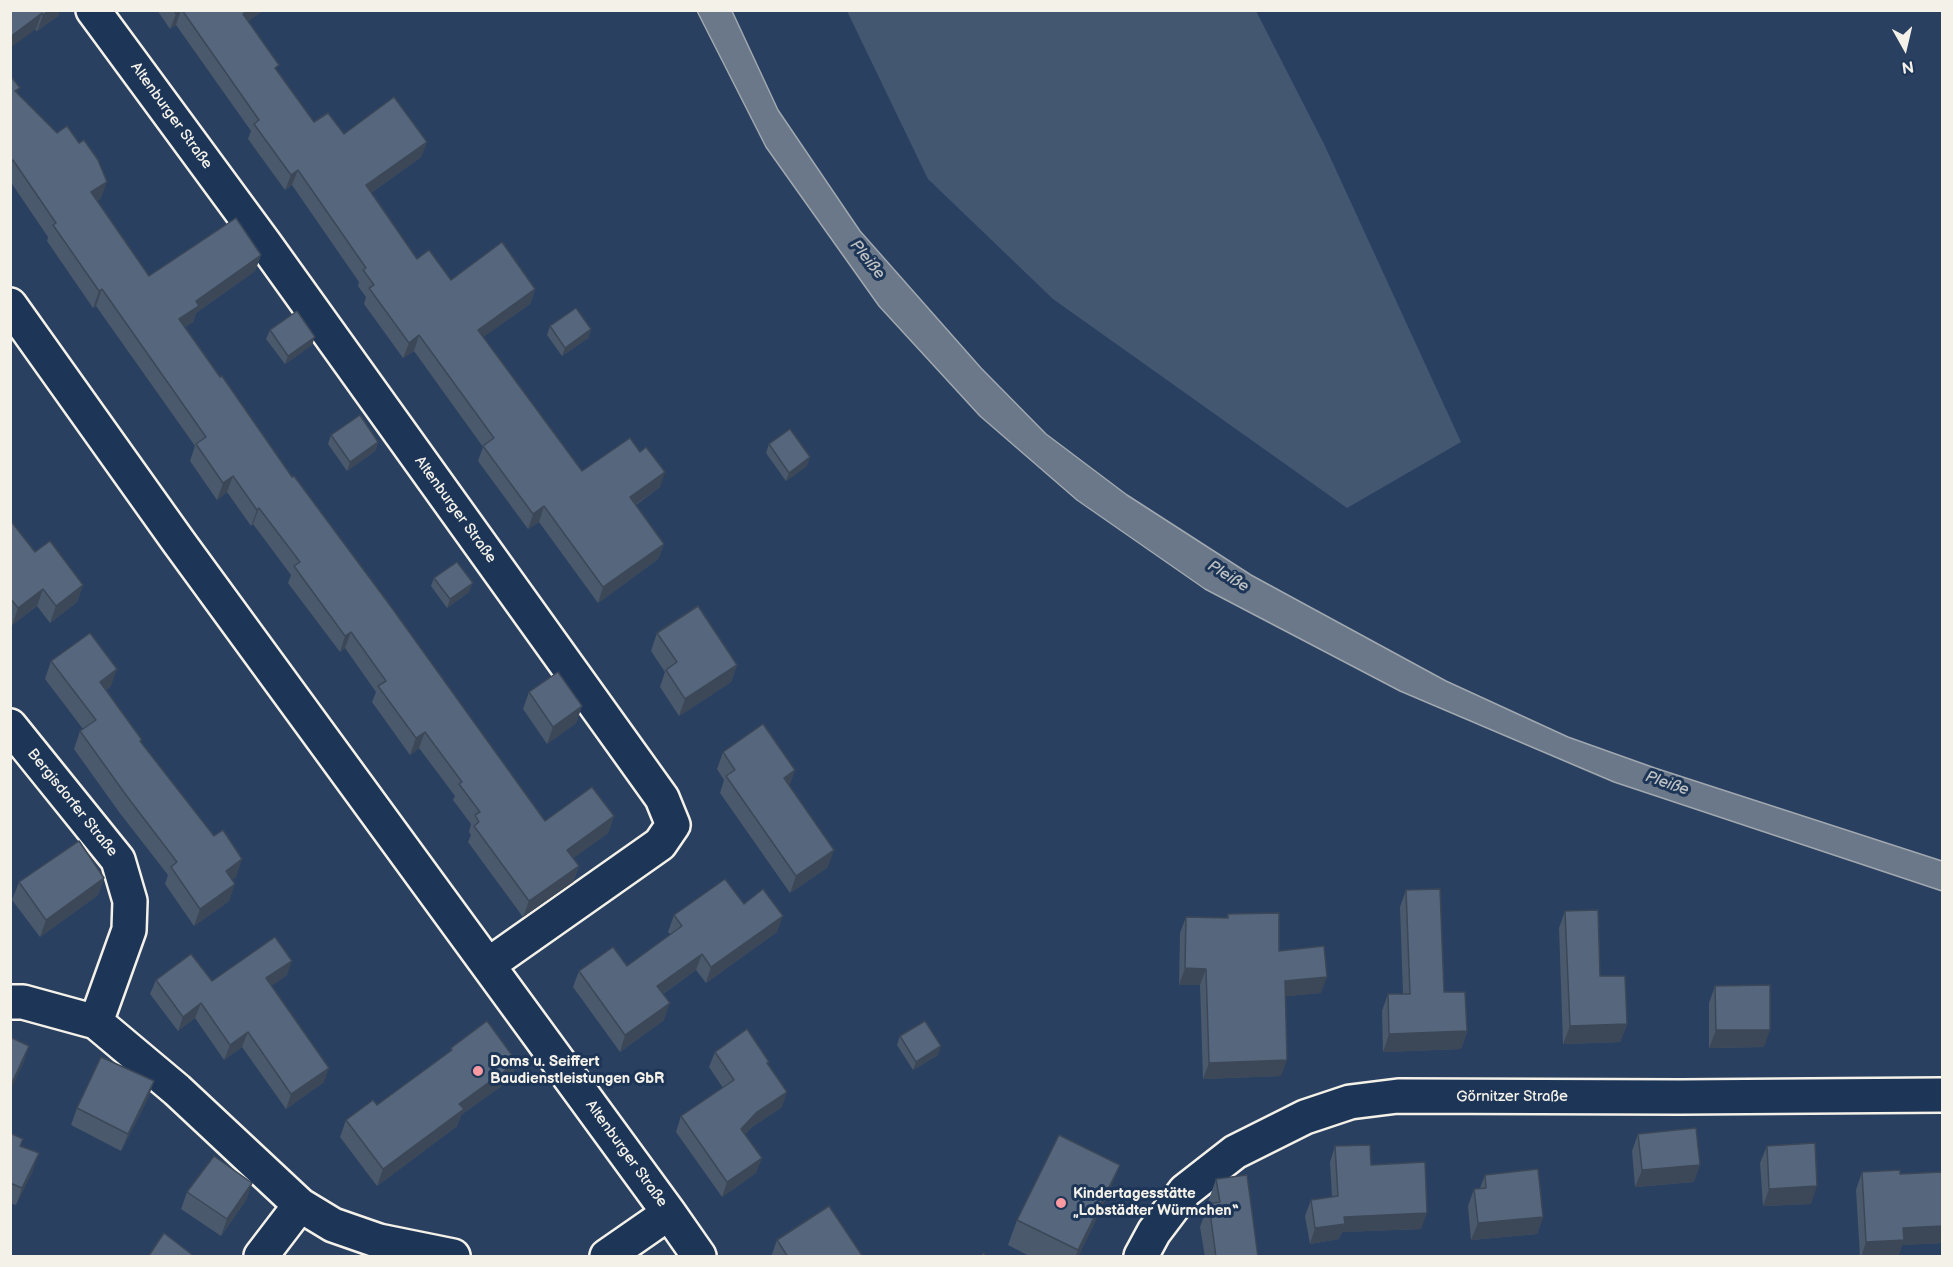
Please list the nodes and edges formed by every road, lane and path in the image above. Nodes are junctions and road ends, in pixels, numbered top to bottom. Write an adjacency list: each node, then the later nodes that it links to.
1 (93, 10): 4 (street, Altenburger Straße)
2 (10, 305): 4 (street, Altenburger Straße)
3 (10, 726): 6 (street, Bergisdorfer Straße)
4 (488, 965): 9 (street, Altenburger Straße)
5 (10, 1002): 6 (street)
6 (96, 1022): 8 (street)
7 (1942, 1095): 14 (street, Görnitzer Straße)
8 (300, 1206): 10 (street); 11 (street)
9 (669, 1213): 12 (street); 13 (street, Altenburger Straße)
10 (261, 1257)
11 (453, 1257)
12 (607, 1257)
13 (699, 1257)
14 (1141, 1257)

